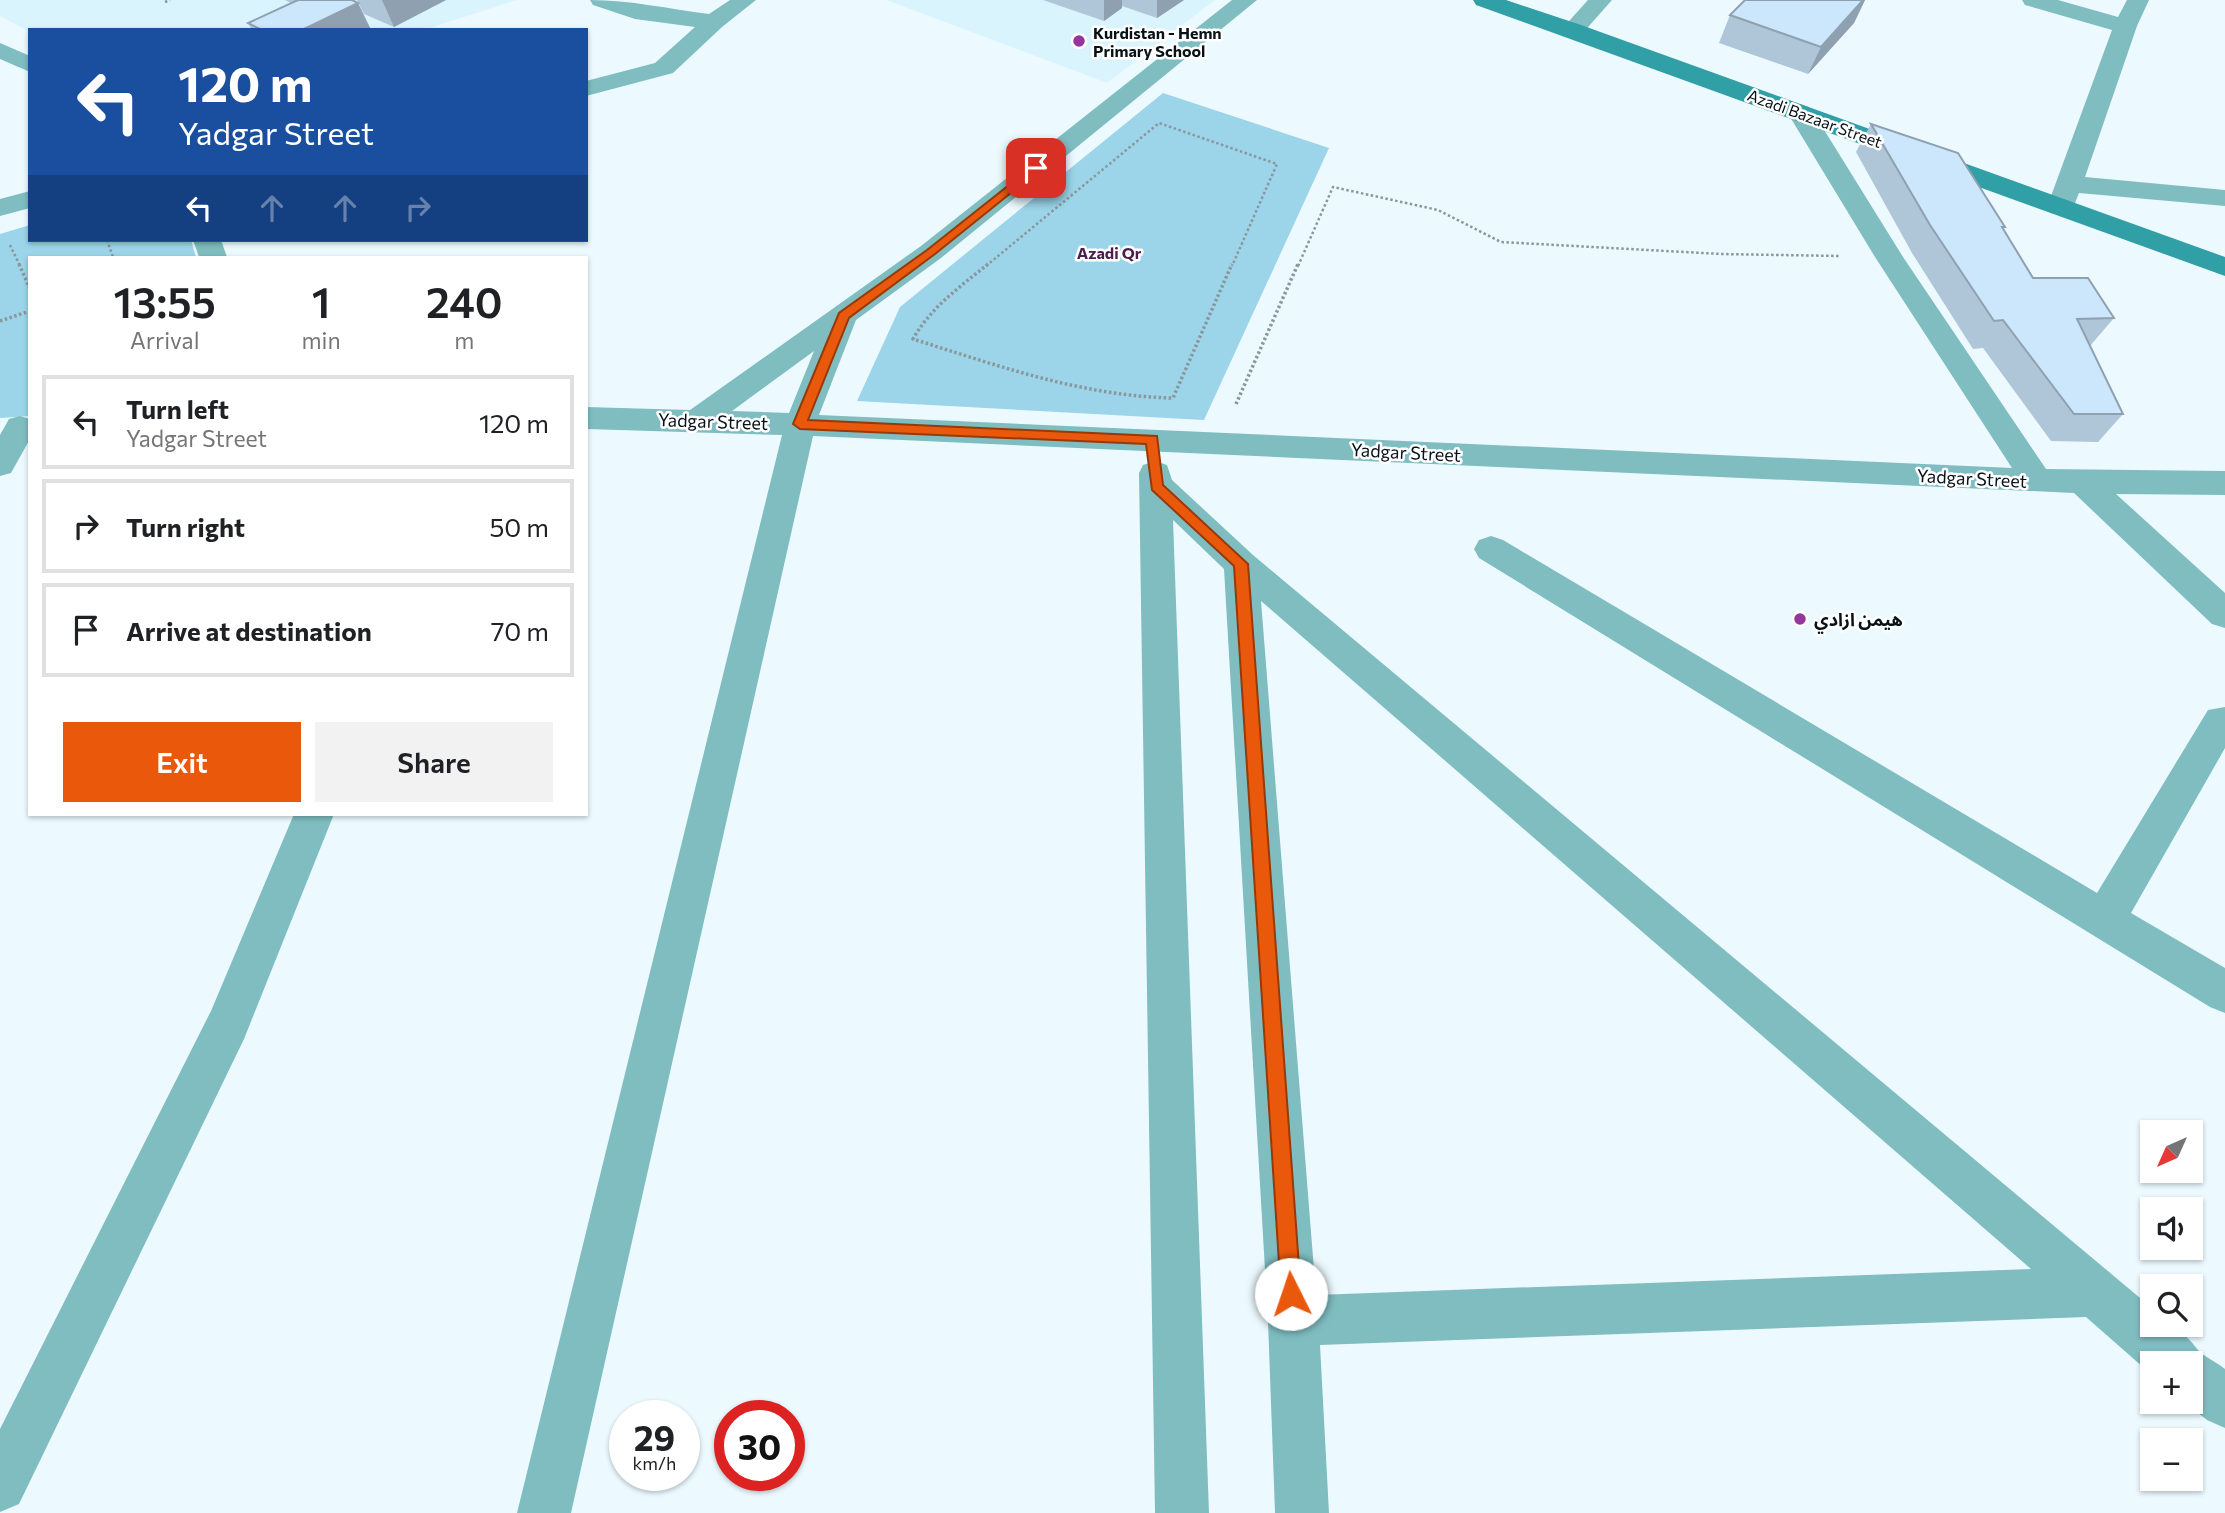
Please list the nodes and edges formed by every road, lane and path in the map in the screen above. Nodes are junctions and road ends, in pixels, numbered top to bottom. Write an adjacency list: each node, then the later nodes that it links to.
1 (170, 0): 9 (path)
2 (601, 0): 10 (street)
3 (745, 0): 10 (street)
4 (1246, 0): 27 (street)
5 (1484, 0): 12 (street, Azadi Bazaar Street)
6 (1601, 0): 12 (street)
7 (2033, 0): 11 (street)
8 (2138, 0): 11 (street)
9 (165, 2)
10 (714, 22): 15 (street)
11 (2125, 26): 18 (street)
12 (1573, 30): 16 (street, Azadi Bazaar Street)
13 (0, 50): 14 (street)
14 (28, 64)
15 (588, 88)
16 (1800, 112): 18 (street, Azadi Bazaar Street); 23 (street)
17 (1159, 123): 17 (path)
18 (2065, 195): 19 (street); 24 (street, Azadi Bazaar Street)
19 (2225, 198)
20 (28, 201): 21 (street)
21 (0, 208)
22 (7, 238): 25 (path)
23 (1889, 257): 34 (path); 36 (street)
24 (2225, 267)
25 (28, 285)
26 (28, 312): 28 (path)
27 (843, 316): 30 (street); 31 (street)
28 (0, 321)
29 (588, 418): 30 (street, Yadgar Street)
30 (698, 420): 31 (street, Yadgar Street)
31 (800, 424): 33 (street, Yadgar Street); 53 (street)
32 (17, 427): 35 (street)
33 (1152, 440): 34 (street, Yadgar Street); 39 (street)
34 (1219, 444): 36 (street, Yadgar Street)
35 (0, 466)
36 (2036, 481): 37 (street, Yadgar Street)
37 (2083, 482): 38 (street, Yadgar Street); 42 (street)
38 (2225, 483)
39 (1157, 486): 41 (street); 54 (street)
40 (1491, 549): 45 (street)
41 (1241, 564): 47 (street); 48 (street)
42 (2225, 614)
43 (2221, 721): 45 (street)
44 (313, 816): 52 (street)
45 (2104, 920): 46 (street)
46 (2225, 992)
47 (2092, 1292): 48 (street); 49 (street)
48 (1293, 1321): 55 (street)
49 (2163, 1351)
50 (2203, 1384): 51 (street)
51 (2225, 1402)
52 (0, 1485)
53 (544, 1513)
54 (1182, 1513)
55 (1301, 1513)

